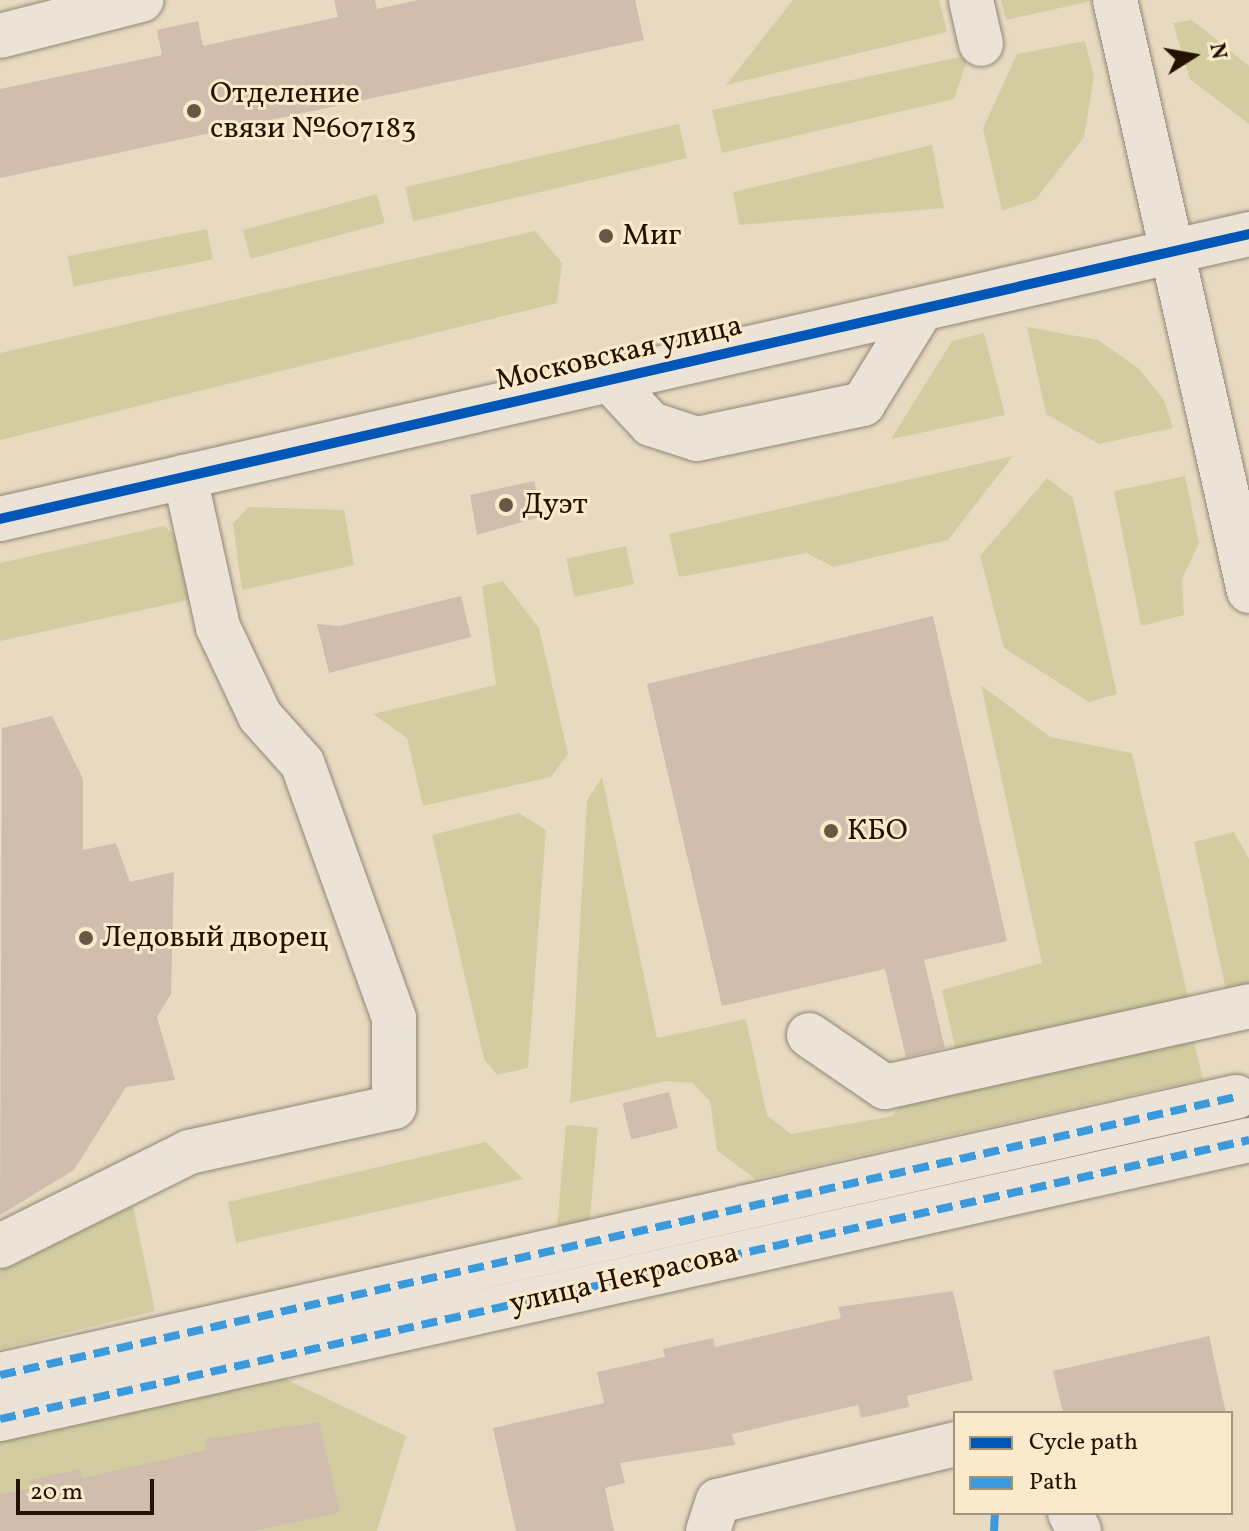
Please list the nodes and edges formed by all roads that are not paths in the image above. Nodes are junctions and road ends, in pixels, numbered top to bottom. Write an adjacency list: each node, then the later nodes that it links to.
1 (141, 0): 4 (street)
2 (971, 0): 5 (street)
3 (1115, 0): 7 (street)
4 (0, 36)
5 (981, 44)
6 (1249, 234): 7 (street, Московская улица)
7 (1173, 251): 8 (street, Московская улица); 12 (street)
8 (921, 310): 9 (street, Московская улица); 9 (street)
9 (610, 380): 10 (street, Московская улица)
10 (185, 477): 11 (street, Московская улица); 17 (street)
11 (0, 519)
12 (1249, 591)
13 (1249, 1006): 14 (street)
14 (809, 1035)
15 (1236, 1097): 18 (street, улица Некрасова)
16 (1249, 1140): 19 (street, улица Некрасова)
17 (0, 1246)
18 (0, 1375)
19 (0, 1419)
20 (953, 1444): 21 (street)
21 (708, 1531)

